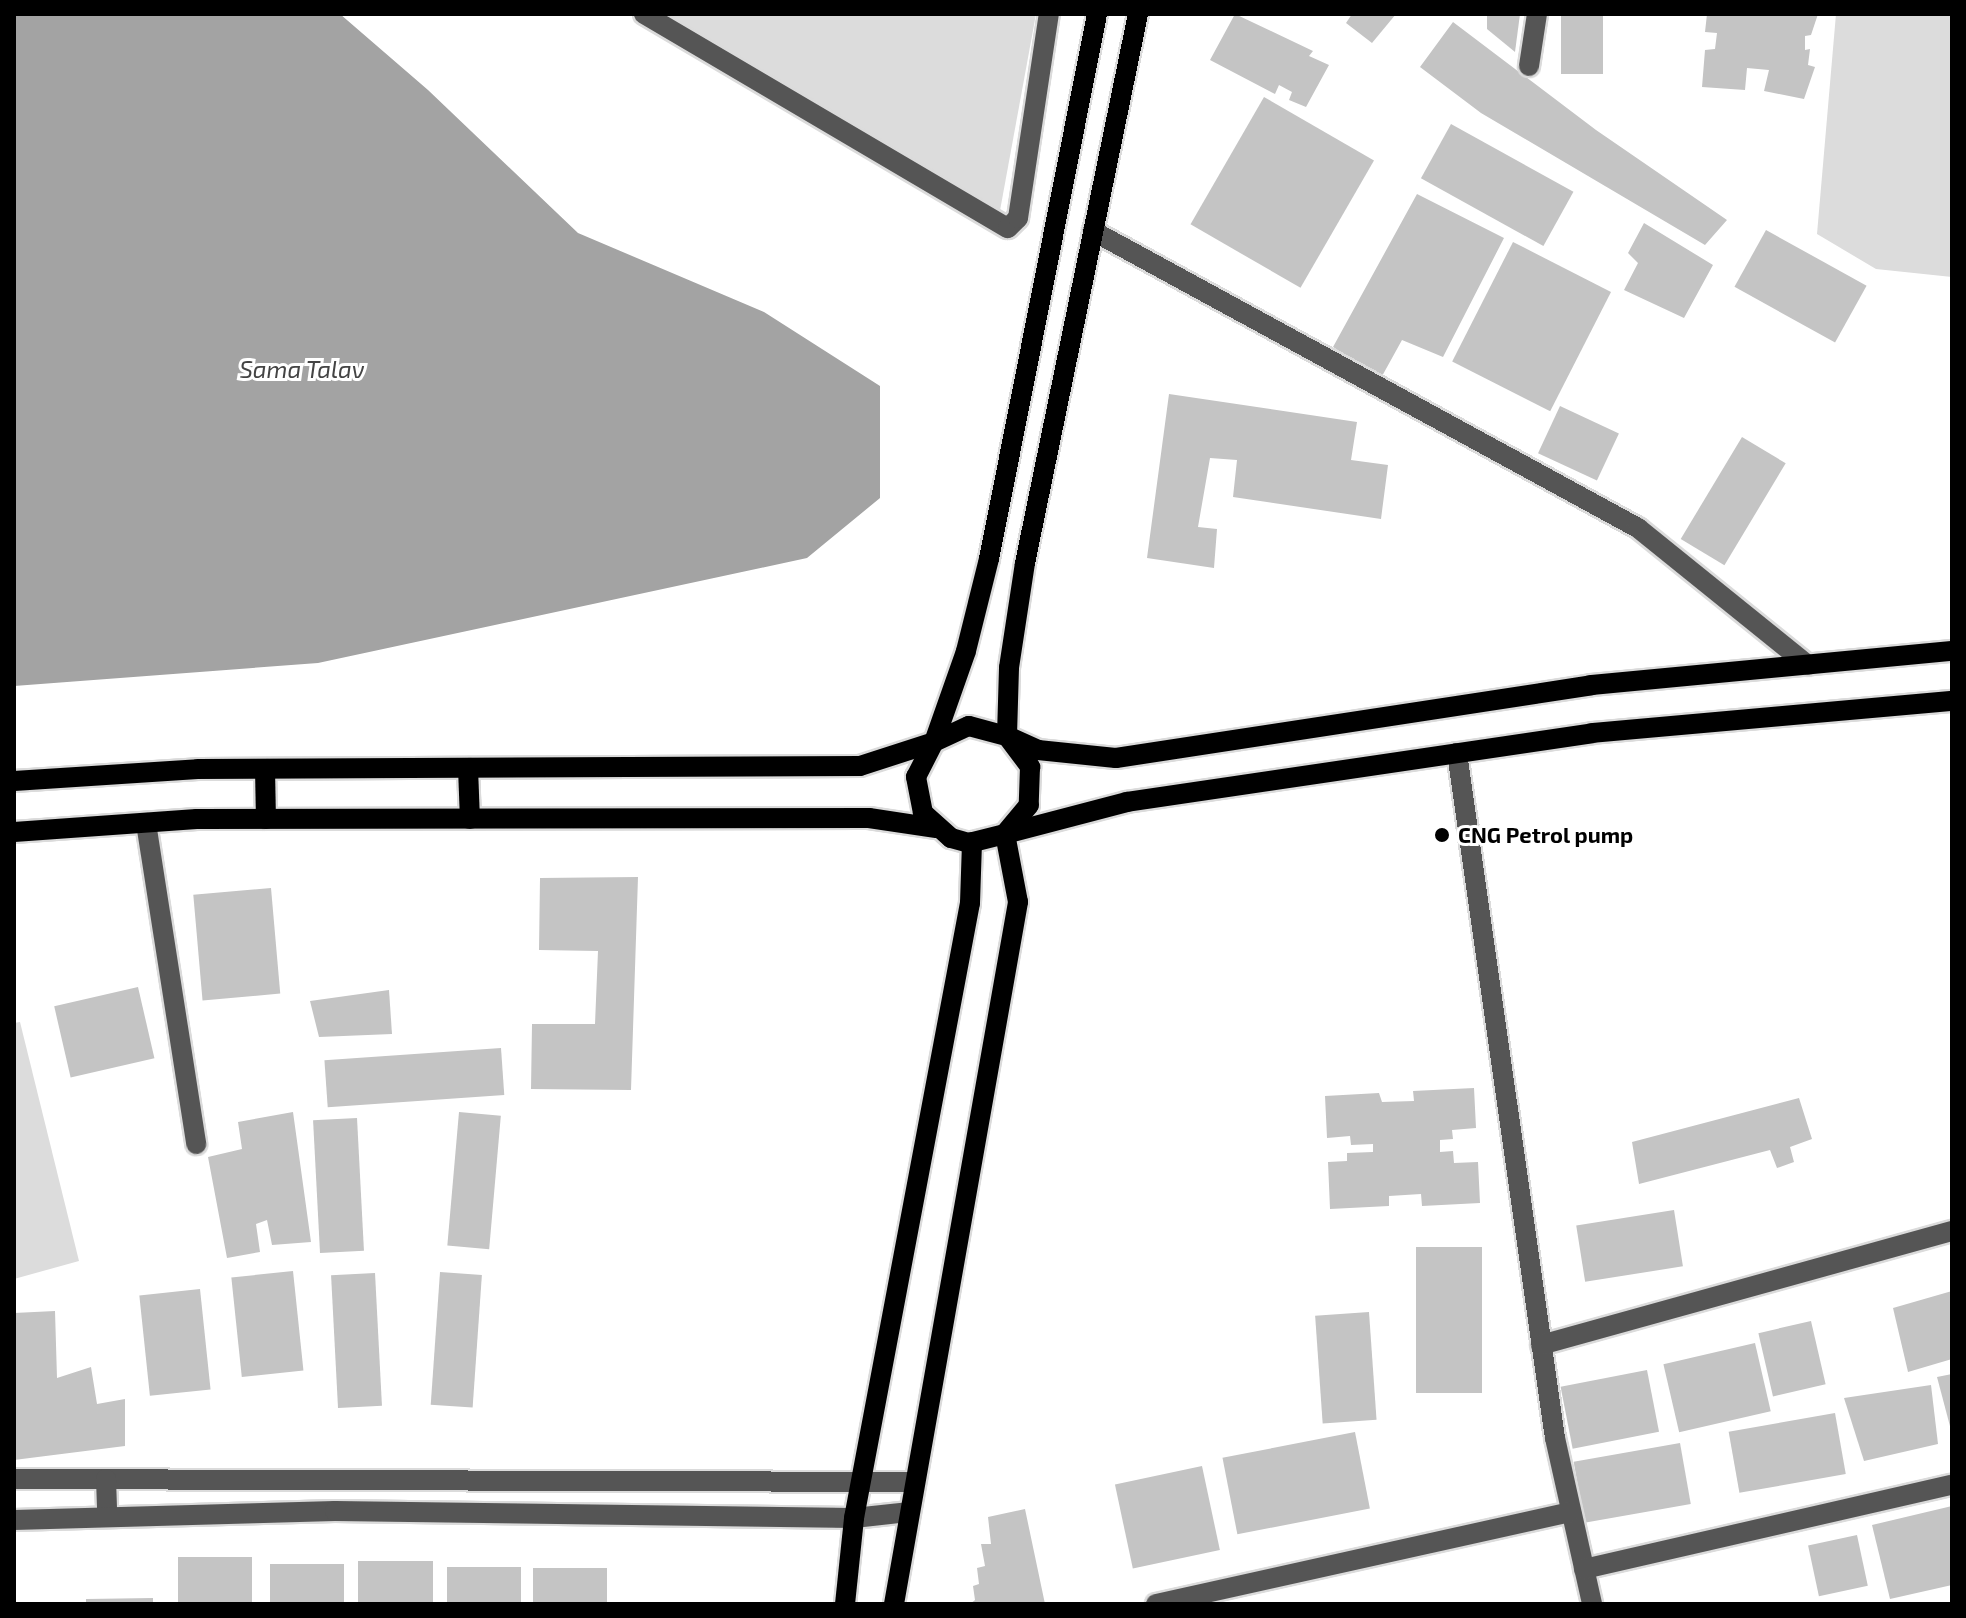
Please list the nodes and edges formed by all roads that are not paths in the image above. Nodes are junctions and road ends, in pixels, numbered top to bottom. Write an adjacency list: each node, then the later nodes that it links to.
1 (644, 14): 2 (street)
2 (1049, 14)
3 (1097, 14): 12 (main road)
4 (1138, 14): 7 (main road)
5 (1537, 14): 6 (street)
6 (1529, 66)
7 (1093, 231): 9 (street); 11 (main road)
8 (1952, 651): 9 (main road)
9 (1808, 665): 11 (main road)
10 (1952, 701): 13 (main road)
11 (1007, 736): 12 (main road); 22 (main road)
12 (934, 742): 14 (main road); 20 (main road)
13 (1457, 753): 22 (main road); 26 (street)
14 (468, 768): 15 (main road); 18 (main road)
15 (265, 769): 16 (main road); 17 (main road)
16 (14, 781)
17 (266, 819): 18 (main road); 19 (main road)
18 (470, 819): 20 (main road)
19 (146, 823): 21 (main road); 24 (street)
20 (936, 828): 23 (main road)
21 (14, 832)
22 (1005, 834): 23 (main road); 30 (main road)
23 (972, 842): 31 (main road)
24 (196, 1144)
25 (1952, 1231): 26 (street)
26 (1541, 1345): 35 (street)
27 (335, 1477): 29 (street); 31 (street); 33 (street)
28 (14, 1479): 29 (street)
29 (106, 1479): 36 (street)
30 (913, 1482): 31 (street); 34 (main road)
31 (860, 1483): 37 (main road)
32 (1952, 1485): 39 (street)
33 (335, 1511): 36 (street); 37 (street)
34 (908, 1512): 37 (street); 41 (main road)
35 (1571, 1512): 39 (street); 42 (street)
36 (107, 1517): 38 (street)
37 (854, 1518): 40 (main road)
38 (14, 1520)
39 (1584, 1569): 43 (street)
40 (845, 1604)
41 (894, 1604)
42 (1156, 1604)
43 (1592, 1604)

